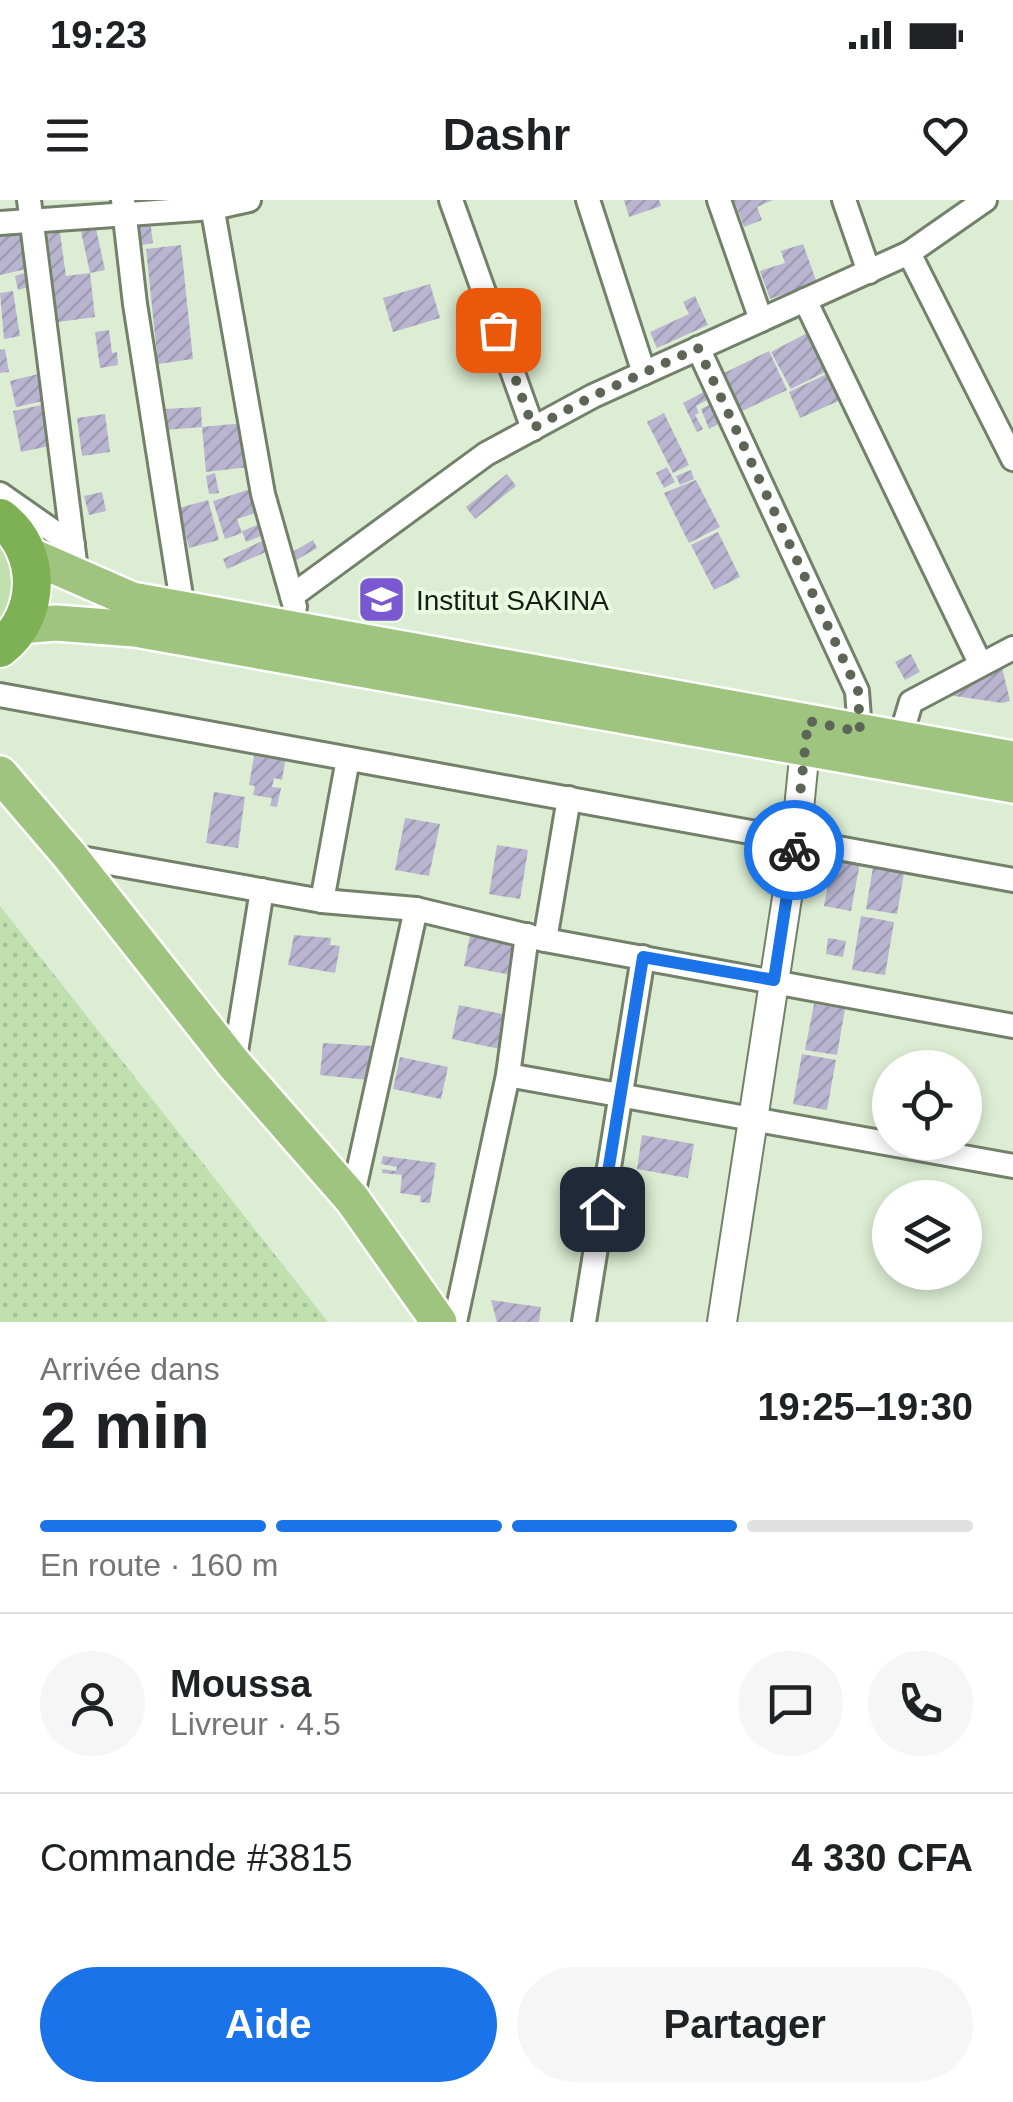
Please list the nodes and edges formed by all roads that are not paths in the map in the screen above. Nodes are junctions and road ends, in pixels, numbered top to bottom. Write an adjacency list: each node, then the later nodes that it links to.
1 (250, 200): 7 (street)
2 (451, 200): 17 (street)
3 (588, 200): 16 (street)
4 (719, 200): 14 (street)
5 (844, 200): 12 (street)
6 (976, 203): 11 (street)
7 (212, 204): 8 (street); 24 (street)
8 (124, 207): 9 (street); 23 (street)
9 (31, 210): 10 (street); 22 (street)
10 (0, 223)
11 (909, 253): 12 (street); 18 (street)
12 (869, 272): 13 (street)
13 (805, 300): 14 (street); 27 (street)
14 (761, 320): 15 (street)
15 (698, 348): 16 (street); 29 (street)
16 (644, 373): 17 (street)
17 (533, 428): 24 (street)
18 (1013, 459)
19 (0, 494): 22 (street)
20 (0, 518): 21 (highway)
21 (28, 554): 22 (main road); 25 (highway)
22 (75, 561): 23 (main road)
23 (182, 609): 24 (main road)
24 (297, 612): 30 (main road)
25 (10, 637): 30 (main road)
26 (1013, 648): 27 (street)
27 (980, 664): 31 (street)
28 (0, 695): 33 (street)
29 (860, 732): 30 (main road); 31 (main road)
30 (806, 735): 35 (main road); 37 (street)
31 (900, 739): 32 (main road)
32 (1013, 758)
33 (348, 759): 36 (street); 41 (street)
34 (0, 774): 38 (main road)
35 (1013, 786)
36 (570, 798): 37 (street); 43 (street)
37 (796, 839): 39 (street); 45 (street)
38 (70, 856): 40 (street); 47 (main road)
39 (1013, 880)
40 (262, 890): 41 (street); 47 (street)
41 (322, 901): 42 (street)
42 (416, 909): 43 (street); 52 (street)
43 (536, 937): 44 (street); 48 (street)
44 (643, 957): 45 (street); 49 (street)
45 (774, 980): 46 (street); 50 (street)
46 (1013, 1026)
47 (234, 1064): 52 (main road)
48 (508, 1075): 49 (street); 54 (street)
49 (620, 1096): 50 (street); 55 (street)
50 (753, 1118): 51 (street); 56 (street)
51 (1013, 1166)
52 (352, 1199): 53 (main road)
53 (439, 1322)
54 (455, 1322)
55 (584, 1322)
56 (722, 1322)

